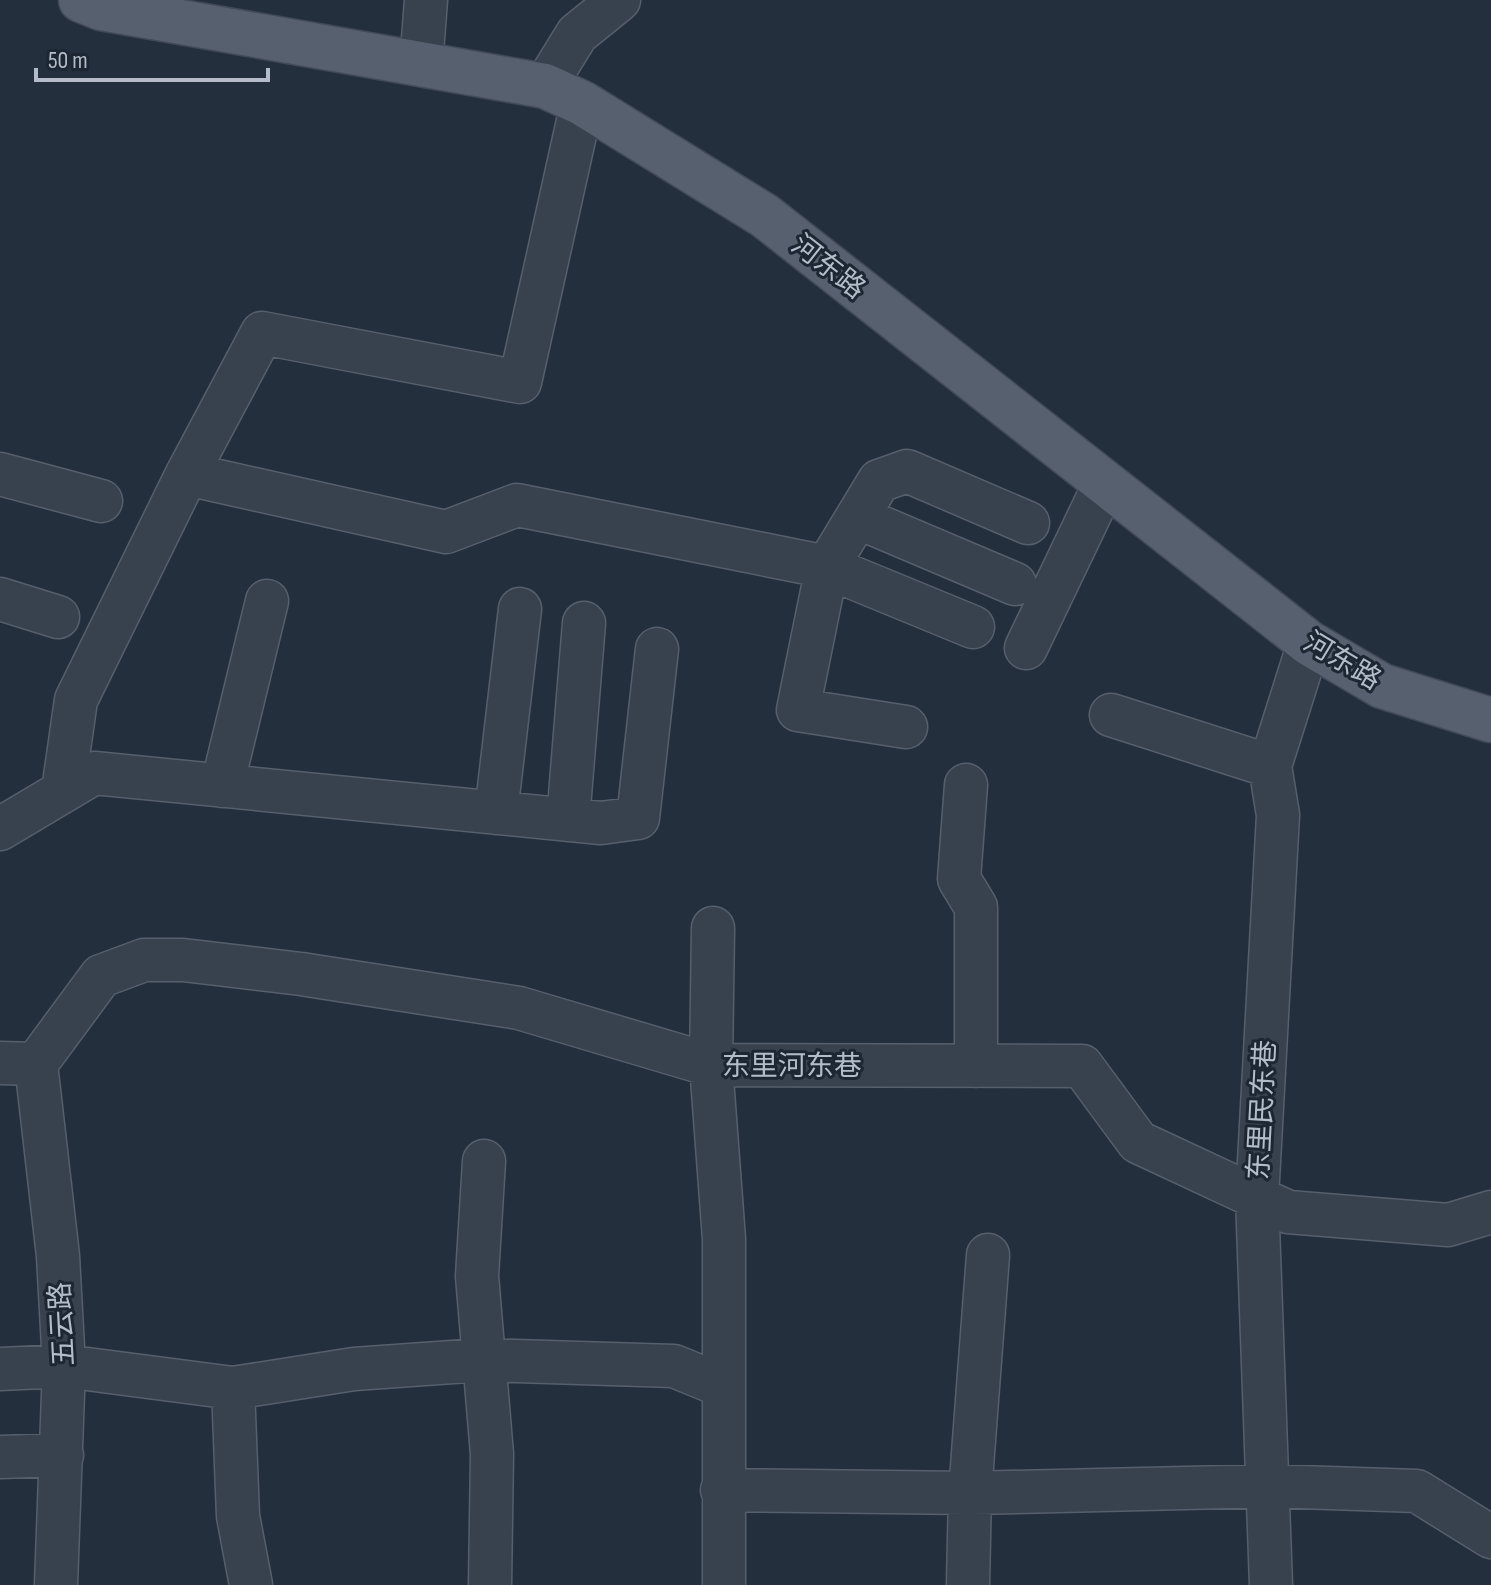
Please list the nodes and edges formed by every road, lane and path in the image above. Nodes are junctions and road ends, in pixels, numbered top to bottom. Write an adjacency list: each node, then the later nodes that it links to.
1 (81, 0): 4 (main road, 河东路)
2 (426, 0): 4 (street)
3 (619, 0): 5 (street)
4 (421, 65): 5 (main road, 河东路)
5 (564, 95): 7 (street); 8 (main road, 河东路)
6 (0, 474): 9 (street)
7 (187, 474): 12 (street); 29 (street)
8 (1105, 483): 20 (main road, 河东路); 21 (street)
9 (101, 501)
10 (857, 517): 11 (street); 12 (street); 13 (street)
11 (1028, 523)
12 (827, 567): 19 (street); 25 (street)
13 (1015, 584)
14 (0, 599): 17 (street)
15 (267, 601): 28 (street)
16 (520, 609): 30 (street)
17 (58, 617)
18 (584, 623): 31 (street)
19 (973, 627)
20 (1309, 643): 24 (main road, 河东路); 26 (street, 东里民东巷)
21 (1026, 648)
22 (657, 649): 31 (street)
23 (1111, 715): 26 (street)
24 (1491, 720)
25 (906, 727)
26 (1270, 766): 38 (street, 东里民东巷)
27 (966, 785): 36 (street)
28 (222, 786): 29 (street); 30 (street)
29 (63, 791): 32 (street)
30 (496, 813): 31 (street)
31 (584, 822)
32 (0, 829)
33 (713, 928): 35 (street)
34 (18, 1063): 35 (street, 东里河东巷); 42 (street, 五云路)
35 (711, 1065): 36 (street, 东里河东巷); 44 (street)
36 (976, 1066): 38 (street, 东里河东巷)
37 (484, 1161): 41 (street)
38 (1257, 1198): 39 (street, 东里河东巷); 48 (street, 东里民东巷)
39 (1491, 1212)
40 (988, 1255): 50 (street)
41 (481, 1360): 44 (street); 45 (street); 54 (street)
42 (64, 1366): 43 (street); 45 (street); 46 (street, 五云路)
43 (0, 1369)
44 (723, 1386): 49 (street)
45 (233, 1388): 53 (street)
46 (62, 1455): 47 (street); 52 (street, 五云路)
47 (0, 1457)
48 (1269, 1486): 50 (street); 51 (street); 57 (street, 东里民东巷)
49 (722, 1490): 50 (street); 55 (street)
50 (970, 1493): 56 (street)
51 (1491, 1537)
52 (56, 1585)
53 (251, 1585)
54 (490, 1585)
55 (724, 1585)
56 (968, 1585)
57 (1271, 1585)

